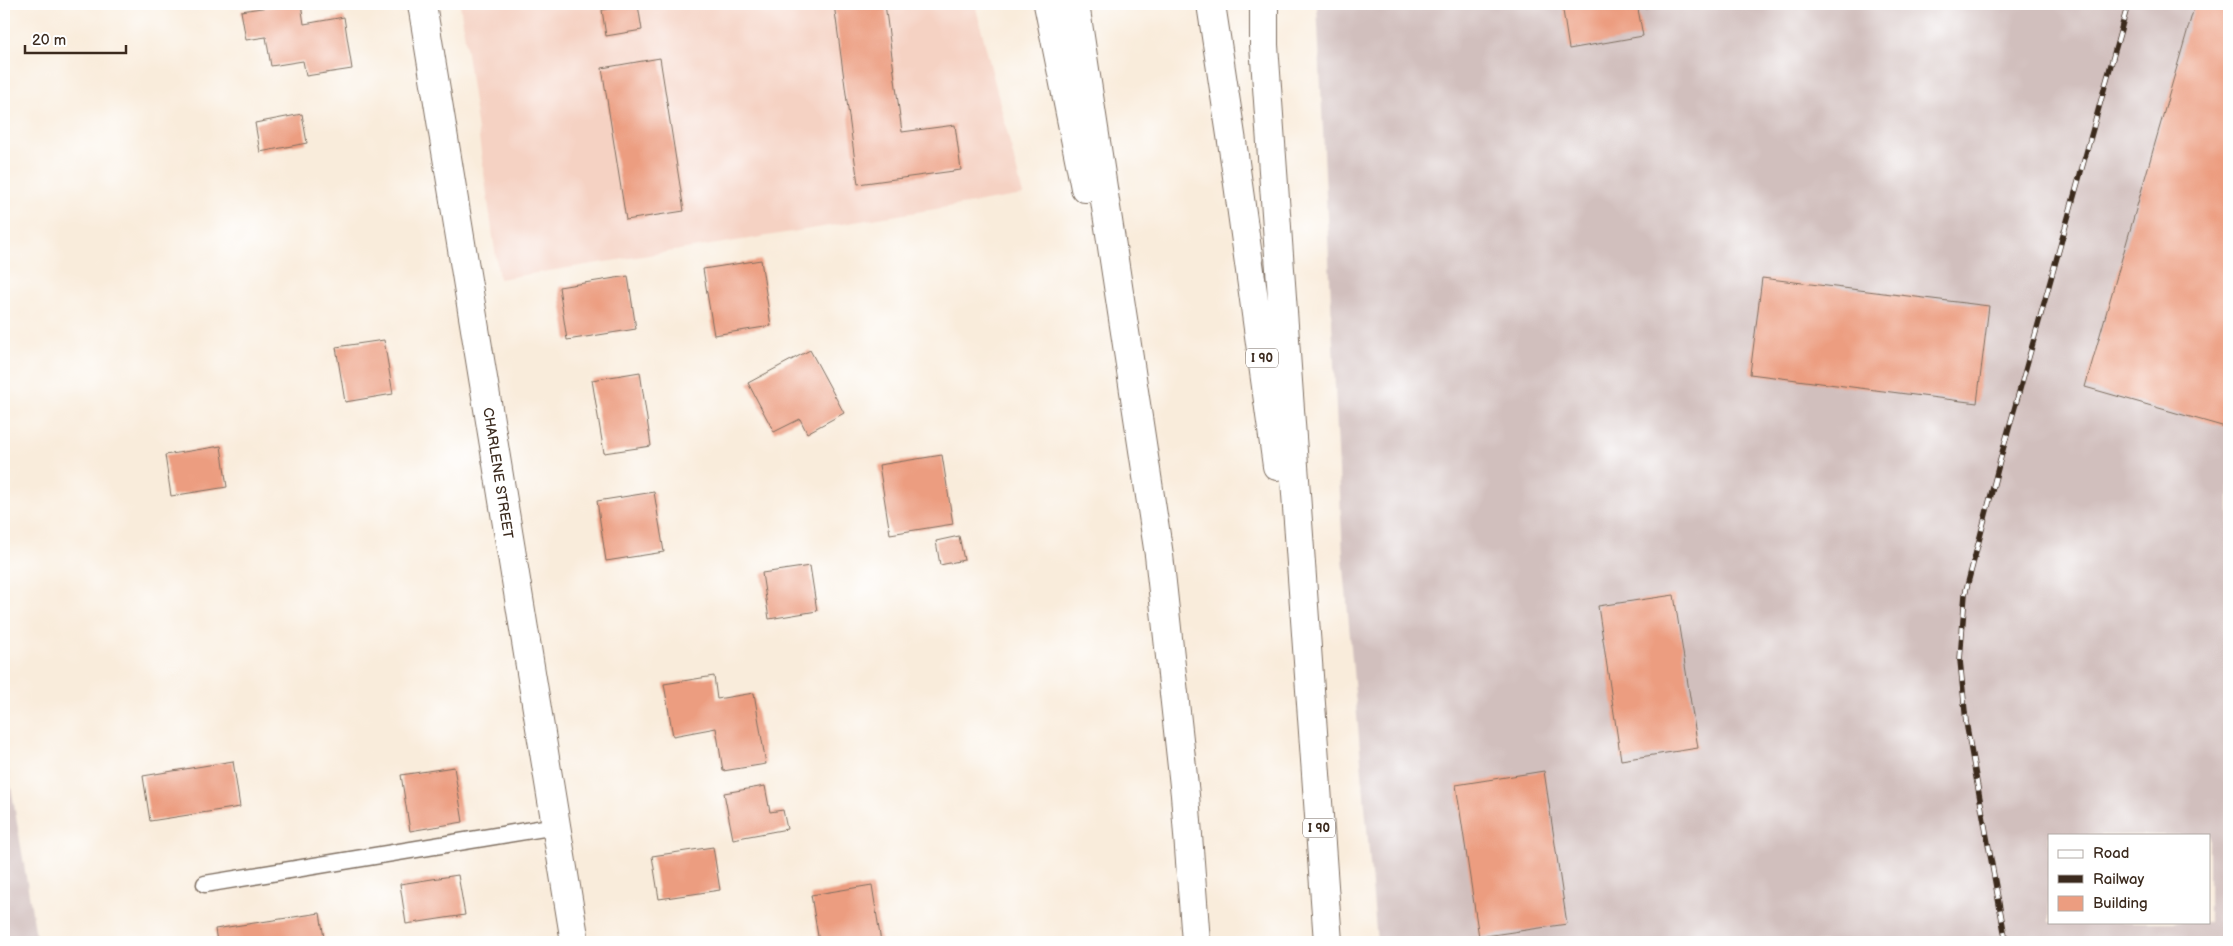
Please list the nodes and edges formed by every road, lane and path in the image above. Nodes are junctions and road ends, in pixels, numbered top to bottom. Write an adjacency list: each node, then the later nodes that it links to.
1 (422, 4): 8 (main road, CHARLENE STREET)
2 (1048, 4): 6 (main road)
3 (1075, 4): 6 (main road)
4 (1211, 4): 7 (main road, I 90)
5 (1264, 4): 7 (main road)
6 (1159, 554): 11 (main road)
7 (1310, 713): 12 (main road, I 90)
8 (556, 826): 9 (lane); 10 (main road, CHARLENE STREET)
9 (204, 884)
10 (575, 942)
11 (1196, 942)
12 (1328, 942)

